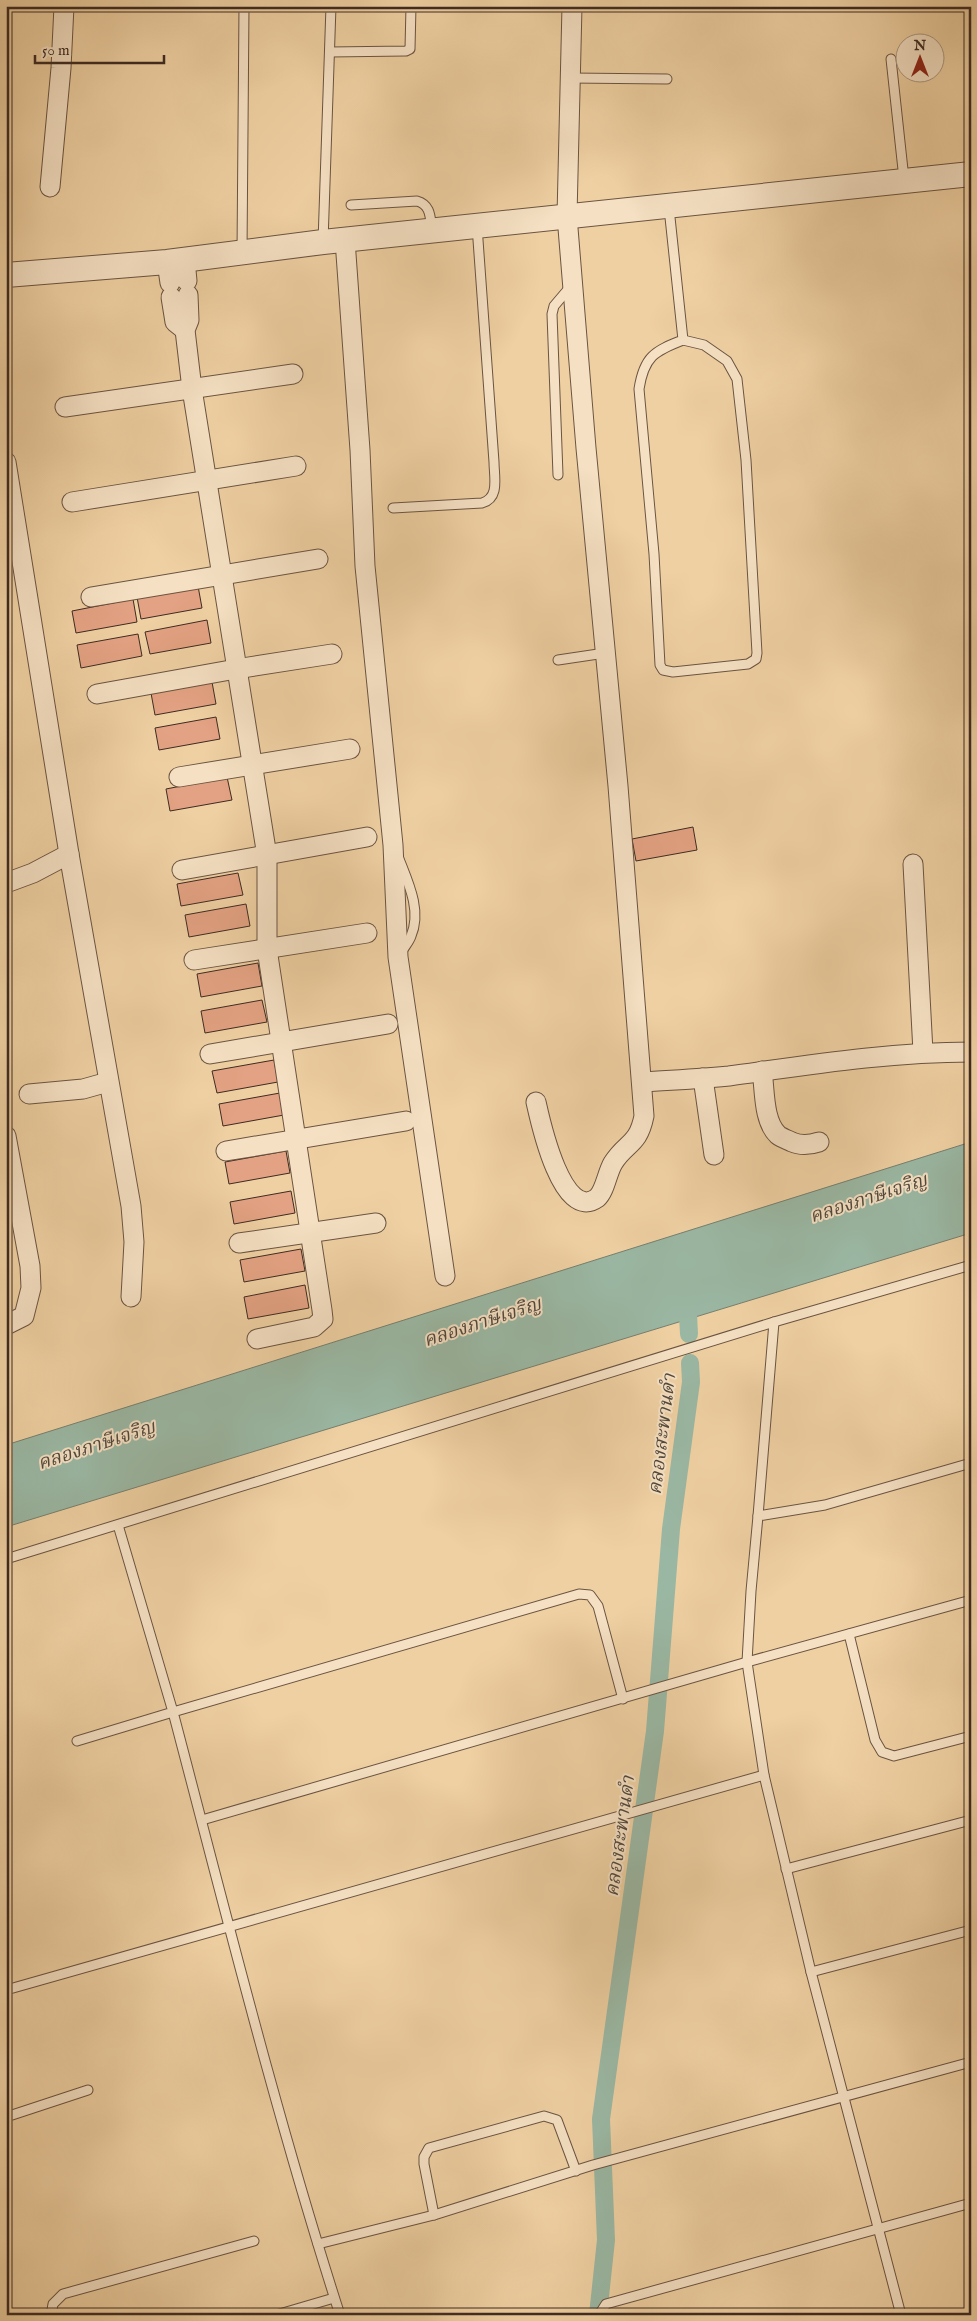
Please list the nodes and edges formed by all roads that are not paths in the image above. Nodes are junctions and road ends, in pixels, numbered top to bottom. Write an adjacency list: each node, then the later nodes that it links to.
1 (64, 6): 12 (street)
2 (244, 6): 19 (lane)
3 (330, 6): 6 (lane)
4 (411, 6): 6 (lane)
5 (572, 6): 8 (street)
6 (330, 52): 18 (lane)
7 (891, 59): 11 (lane)
8 (569, 78): 9 (lane); 15 (street)
9 (668, 79)
10 (971, 174): 11 (street)
11 (904, 182): 14 (street)
12 (50, 187)
13 (350, 205): 17 (lane)
14 (669, 208): 15 (street); 23 (lane)
15 (567, 216): 16 (street); 22 (street)
16 (477, 226): 17 (street); 32 (lane)
17 (432, 231): 18 (street)
18 (334, 241): 19 (street); 74 (street)
19 (242, 253): 21 (street)
20 (6, 275): 21 (street)
21 (178, 280): 25 (street)
22 (573, 284): 29 (lane); 37 (street)
23 (683, 340): 23 (lane)
24 (293, 374): 25 (street)
25 (192, 388): 26 (street); 30 (street)
26 (65, 407)
27 (6, 462): 45 (street)
28 (296, 466): 30 (street)
29 (558, 476)
30 (208, 482): 31 (street); 34 (street)
31 (72, 502)
32 (392, 508)
33 (318, 559): 34 (street)
34 (222, 576): 35 (street); 39 (street)
35 (91, 597)
36 (332, 654): 39 (street)
37 (605, 654): 38 (lane); 61 (street)
38 (558, 660)
39 (236, 668): 40 (street); 42 (street)
40 (97, 694)
41 (350, 749): 42 (street)
42 (252, 764): 43 (street); 46 (street)
43 (179, 777)
44 (367, 837): 46 (street)
45 (69, 854): 49 (street); 60 (street)
46 (267, 856): 48 (street); 51 (street)
47 (913, 864): 55 (street)
48 (182, 870)
49 (6, 883)
50 (367, 933): 51 (street)
51 (267, 949): 52 (street); 54 (street)
52 (194, 960)
53 (388, 1024): 54 (street)
54 (282, 1044): 57 (street); 66 (street)
55 (924, 1052): 56 (street); 58 (street)
56 (971, 1052)
57 (210, 1054)
58 (762, 1071): 59 (street); 67 (street)
59 (703, 1078): 61 (street); 69 (street)
60 (108, 1082): 62 (street); 75 (street)
61 (642, 1082): 63 (street)
62 (29, 1094)
63 (536, 1102)
64 (406, 1121): 66 (street)
65 (6, 1136): 77 (street)
66 (296, 1138): 68 (street); 71 (street)
67 (819, 1142)
68 (226, 1151)
69 (714, 1155)
70 (376, 1223): 71 (street)
71 (311, 1232): 72 (street); 78 (street)
72 (239, 1242)
73 (971, 1265): 76 (lane)
74 (445, 1276)
75 (131, 1297)
76 (774, 1322): 80 (lane); 81 (lane)
77 (6, 1325)
78 (257, 1339)
79 (971, 1463): 80 (lane)
80 (758, 1516): 85 (lane)
81 (118, 1525): 82 (lane); 87 (lane)
82 (6, 1559)
83 (971, 1600): 84 (lane)
84 (849, 1634): 85 (lane); 88 (lane)
85 (747, 1662): 86 (lane); 90 (lane)
86 (623, 1698): 87 (lane); 91 (lane)
87 (173, 1712): 89 (lane); 91 (lane)
88 (971, 1736)
89 (77, 1741)
90 (764, 1775): 93 (lane); 94 (lane)
91 (202, 1820): 94 (lane)
92 (971, 1820): 93 (lane)
93 (786, 1868): 96 (lane)
94 (230, 1927): 97 (lane); 107 (lane)
95 (971, 1930): 96 (lane)
96 (811, 1972): 100 (lane)
97 (6, 1990)
98 (971, 2062): 100 (lane)
99 (88, 2090): 101 (lane)
100 (842, 2095): 102 (lane); 105 (lane)
101 (6, 2117)
102 (576, 2171): 104 (lane); 104 (lane)
103 (971, 2203): 105 (lane)
104 (434, 2215): 107 (lane)
105 (878, 2228): 112 (lane); 113 (lane)
106 (254, 2241): 109 (lane)
107 (318, 2244): 108 (lane)
108 (334, 2298): 110 (lane); 111 (lane)
109 (51, 2315)
110 (276, 2315)
111 (340, 2315)
112 (599, 2315)
113 (901, 2315)

